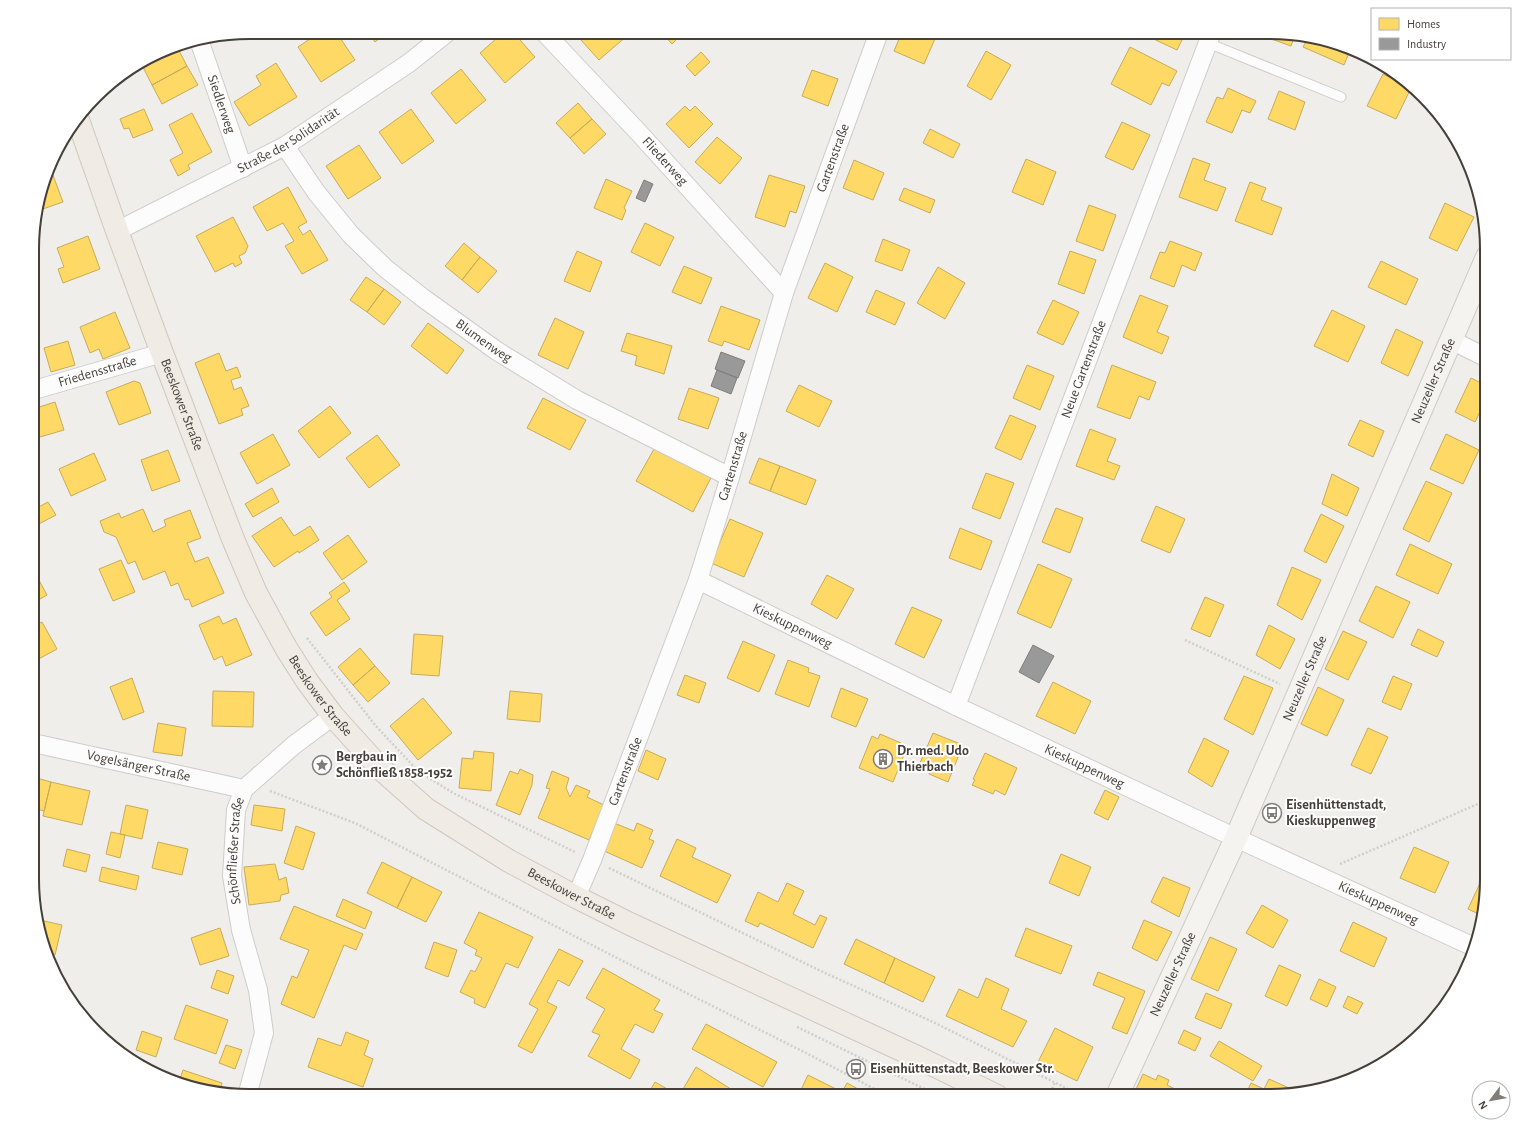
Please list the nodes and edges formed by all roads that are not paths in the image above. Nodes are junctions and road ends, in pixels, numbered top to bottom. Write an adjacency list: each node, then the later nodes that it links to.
1 (439, 39): 9 (street, Straße der Solidarität)
2 (551, 39): 13 (street, Fliederweg)
3 (876, 39): 13 (street, Gartenstraße)
4 (1210, 39): 20 (street, Neue Gartenstraße)
5 (1212, 39): 7 (lane)
6 (201, 45): 10 (street, Siedlerweg)
7 (1341, 97)
8 (80, 124): 11 (main road, Beeskower Straße)
9 (285, 146): 10 (street, Straße der Solidarität); 18 (street, Blumenweg)
10 (243, 168): 11 (street, Straße der Solidarität)
11 (117, 231): 15 (main road, Beeskower Straße)
12 (1480, 273): 14 (main road, Neuzeller Straße)
13 (784, 293): 18 (street, Gartenstraße)
14 (1450, 340): 16 (street); 24 (main road, Neuzeller Straße)
15 (162, 354): 17 (street, Friedensstraße); 21 (main road, Beeskower Straße)
16 (1480, 355)
17 (39, 389)
18 (730, 477): 19 (street, Gartenstraße)
19 (698, 580): 20 (street, Kieskuppenweg); 25 (street, Gartenstraße)
20 (956, 706): 24 (street, Kieskuppenweg)
21 (333, 716): 23 (street, Schönfließer Straße); 25 (main road, Beeskower Straße)
22 (39, 744): 23 (street, Vogelsänger Straße)
23 (244, 789): 27 (street, Schönfließer Straße)
24 (1236, 838): 26 (street, Kieskuppenweg); 29 (main road, Neuzeller Straße)
25 (576, 897): 28 (main road, Beeskower Straße)
26 (1470, 945)
27 (249, 1089)
28 (983, 1089)
29 (1119, 1089)

